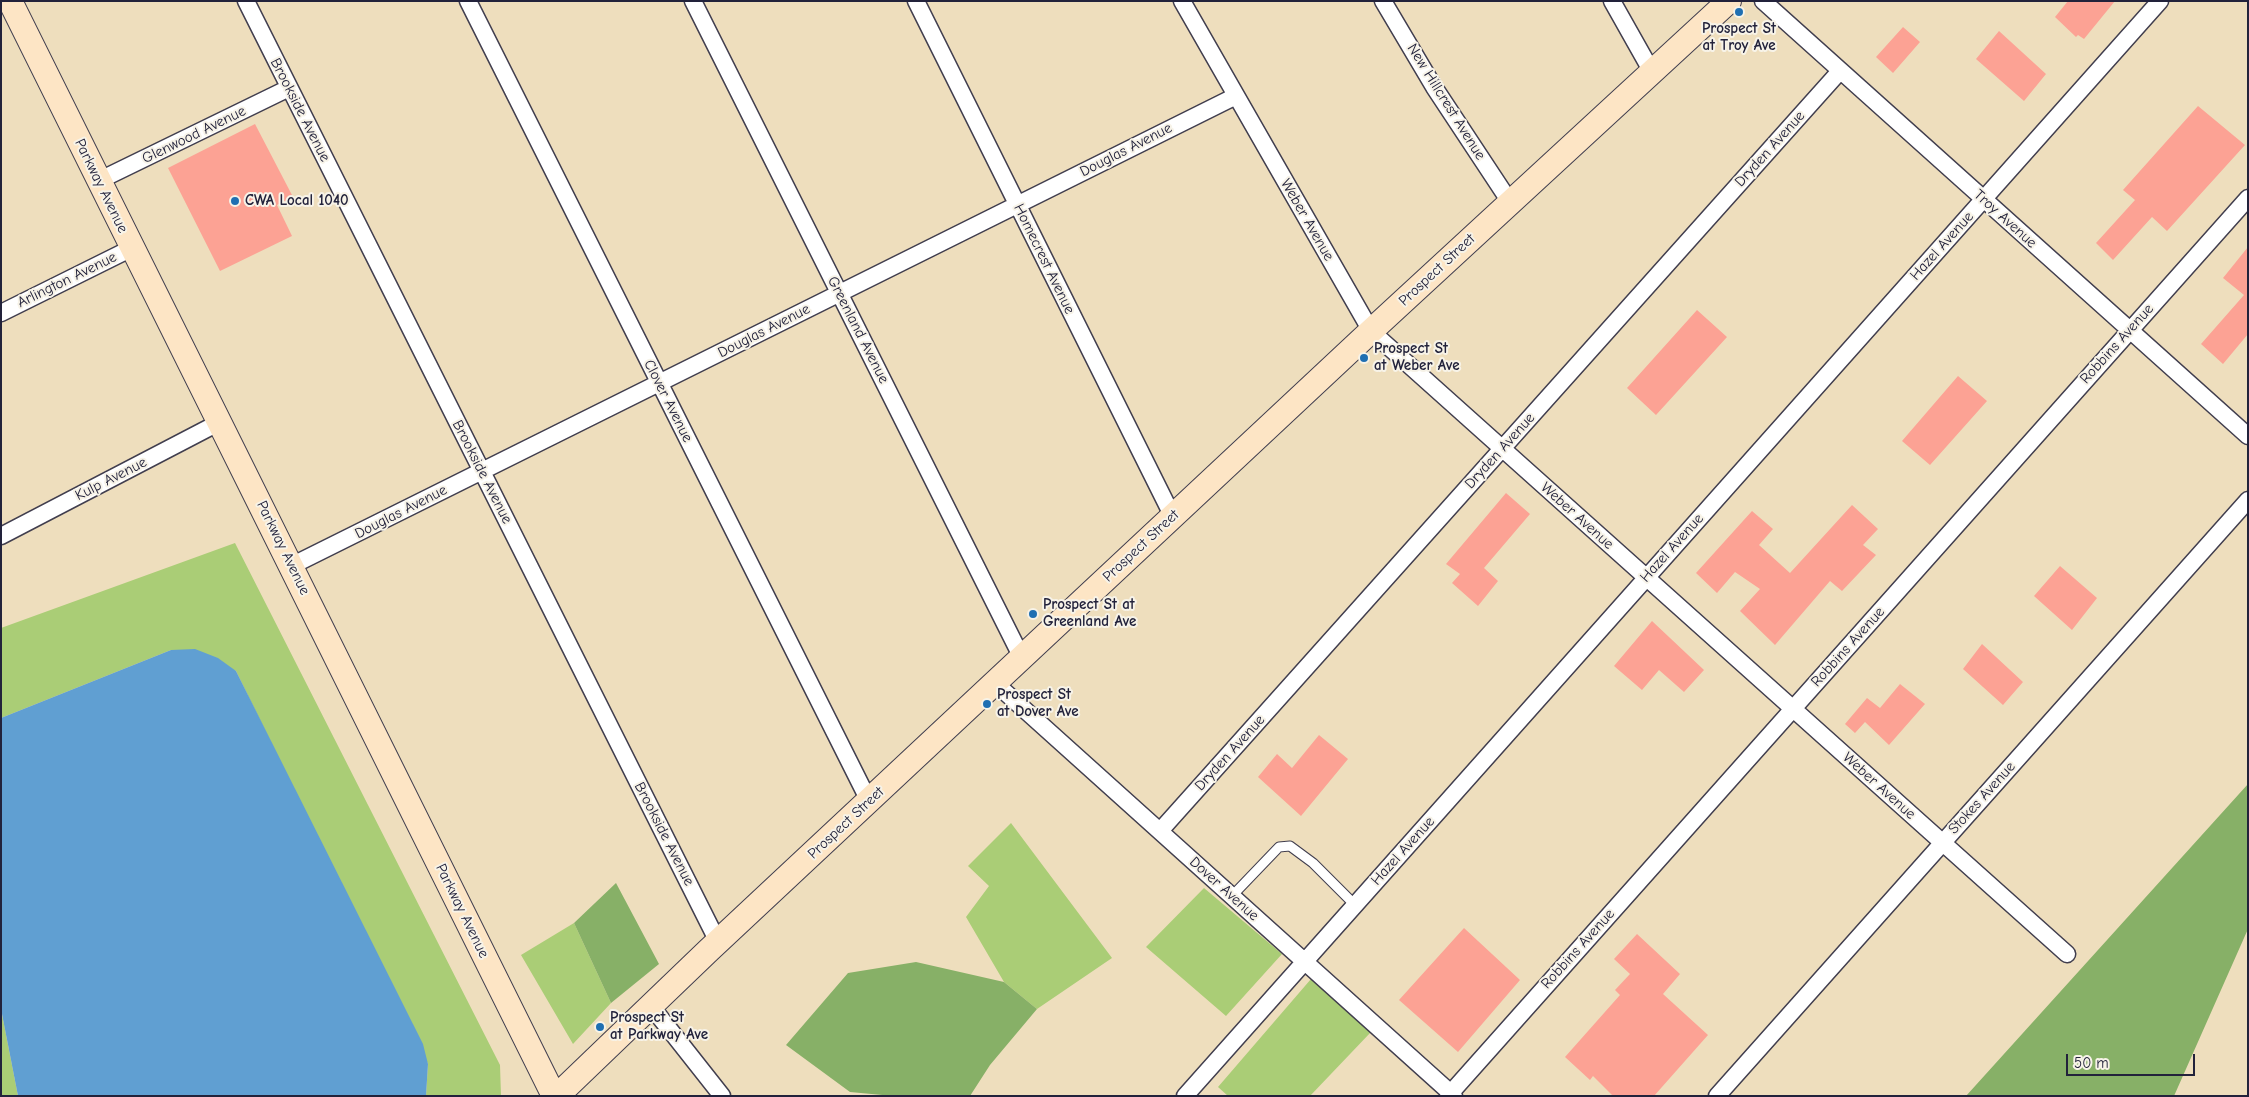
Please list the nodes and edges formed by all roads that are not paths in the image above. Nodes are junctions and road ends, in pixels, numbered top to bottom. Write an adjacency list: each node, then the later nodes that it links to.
1 (10, 1): 16 (street, Parkway Avenue)
2 (246, 1): 14 (street, Brookside Avenue)
3 (468, 1): 26 (street, Clover Avenue)
4 (694, 1): 22 (street, Greenland Avenue)
5 (916, 1): 20 (street, Homecrest Avenue)
6 (1182, 1): 15 (street, Weber Avenue)
7 (1383, 1): 19 (street, New Hillcrest Avenue)
8 (1612, 1): 13 (street)
9 (1729, 1): 13 (street, Prospect Street)
10 (1763, 1): 12 (street, Troy Avenue)
11 (2160, 1): 18 (street, Hazel Avenue)
12 (1840, 70): 18 (street, Troy Avenue); 29 (street, Dryden Avenue)
13 (1652, 72): 19 (street, Prospect Street)
14 (289, 88): 16 (street, Glenwood Avenue); 30 (street, Brookside Avenue)
15 (1236, 96): 20 (street, Douglas Avenue); 25 (street, Weber Avenue)
16 (98, 181): 21 (street, Parkway Avenue)
17 (2248, 198): 24 (street, Robbins Avenue)
18 (1983, 199): 24 (street, Troy Avenue); 35 (street, Hazel Avenue)
19 (1510, 202): 25 (street, Prospect Street)
20 (1017, 205): 22 (street, Douglas Avenue); 32 (street, Homecrest Avenue)
21 (132, 248): 23 (street, Arlington Avenue); 27 (street, Parkway Avenue)
22 (839, 293): 26 (street, Douglas Avenue); 36 (street, Greenland Avenue)
23 (1, 313)
24 (2130, 330): 28 (street, Troy Avenue); 38 (street, Robbins Avenue)
25 (1371, 332): 29 (street, Weber Avenue); 32 (street, Prospect Street)
26 (659, 383): 30 (street, Douglas Avenue); 39 (street, Clover Avenue)
27 (220, 422): 33 (street, Kulp Avenue); 34 (street, Parkway Avenue)
28 (2248, 436)
29 (1502, 449): 35 (street, Weber Avenue); 40 (street, Dryden Avenue)
30 (482, 472): 34 (street, Douglas Avenue); 44 (street, Brookside Avenue)
31 (2248, 500): 41 (street, Stokes Avenue)
32 (1173, 517): 36 (street, Prospect Street)
33 (1, 536)
34 (291, 566): 49 (street, Parkway Avenue)
35 (1646, 578): 38 (street, Weber Avenue); 43 (street, Hazel Avenue)
36 (1022, 658): 37 (street, Prospect Street)
37 (995, 683): 39 (street, Prospect Street); 40 (street, Dover Avenue)
38 (1793, 708): 41 (street, Weber Avenue); 48 (street, Robbins Avenue)
39 (869, 801): 44 (street, Prospect Street)
40 (1160, 831): 42 (street, Dover Avenue)
41 (1943, 843): 45 (street, Weber Avenue); 52 (street, Stokes Avenue)
42 (1232, 896): 43 (lane); 46 (street, Dover Avenue)
43 (1355, 905): 46 (street, Hazel Avenue)
44 (718, 942): 47 (street, Prospect Street)
45 (2067, 954)
46 (1305, 962): 48 (street, Dover Avenue); 51 (street, Hazel Avenue)
47 (650, 1006): 49 (street, Prospect Street); 50 (street)
48 (1451, 1095)
49 (556, 1096)
50 (722, 1096)
51 (1185, 1096)
52 (1716, 1096)

